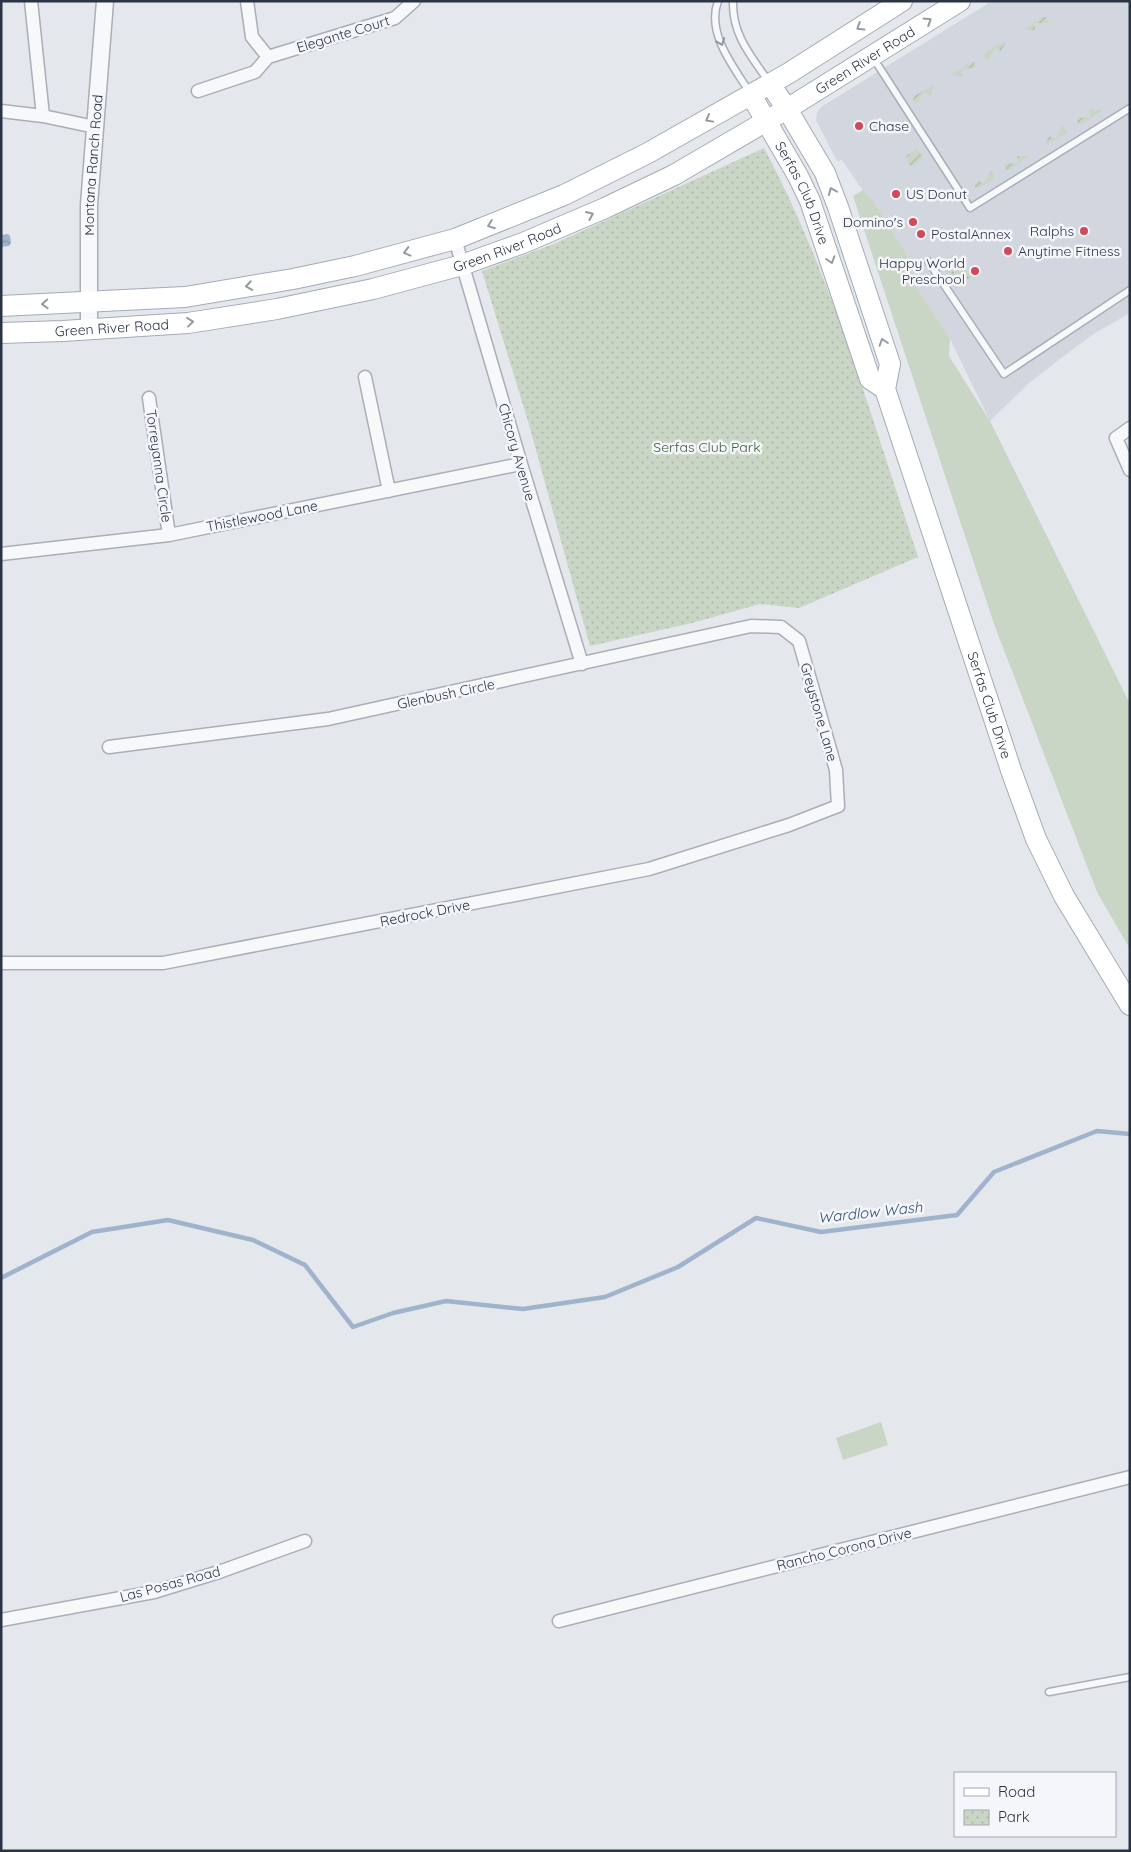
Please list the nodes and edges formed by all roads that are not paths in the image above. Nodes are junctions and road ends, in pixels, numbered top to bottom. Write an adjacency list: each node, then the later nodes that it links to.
1 (31, 1): 17 (street)
2 (105, 1): 19 (street, Montana Ranch Road)
3 (247, 1): 10 (street)
4 (414, 1): 10 (street, Elegante Court)
5 (718, 1): 13 (lane, Serfas Club Drive, one-way to 13)
6 (733, 1): 11 (lane, Serfas Club Drive)
7 (902, 1): 11 (main road, Green River Road, one-way to 11)
8 (960, 1): 9 (main road, Green River Road, one-way to 8)
9 (872, 56): 14 (lane); 15 (main road, Green River Road)
10 (268, 57): 12 (street)
11 (770, 84): 13 (main road, Green River Road); 15 (main road, Serfas Club Drive)
12 (198, 91)
13 (752, 95): 18 (main road, Serfas Club Drive); 20 (main road, Green River Road, one-way to 20)
14 (1130, 108)
15 (787, 109): 18 (main road, Green River Road); 29 (main road, Serfas Club Drive, one-way to 15)
16 (1, 111): 17 (street)
17 (43, 116): 19 (street)
18 (766, 121): 22 (main road, Green River Road, one-way to 18); 29 (main road, Serfas Club Drive, one-way to 29)
19 (95, 127): 24 (street, Montana Ranch Road)
20 (454, 239): 22 (street, Chicory Avenue); 24 (main road, Green River Road, one-way to 24)
21 (928, 261): 23 (lane)
22 (462, 265): 26 (main road, Green River Road, one-way to 22); 32 (street, Chicory Avenue)
23 (1130, 290)
24 (89, 302): 25 (main road, Green River Road, one-way to 25); 26 (street, Montana Ranch Road)
25 (1, 306)
26 (89, 329): 27 (main road, Green River Road)
27 (1, 333)
28 (365, 377): 34 (street)
29 (885, 389): 42 (main road, Serfas Club Drive)
30 (149, 398): 35 (street, Torreyanna Circle)
31 (1130, 428): 33 (street)
32 (520, 464): 34 (street, Thistlewood Lane); 38 (street, Chicory Avenue)
33 (1130, 470)
34 (389, 491): 35 (street, Thistlewood Lane)
35 (169, 534): 36 (street, Thistlewood Lane)
36 (1, 554)
37 (781, 627): 38 (street, Glenbush Circle); 40 (street, Greystone Lane)
38 (582, 664): 39 (street, Glenbush Circle)
39 (109, 746)
40 (838, 806): 41 (street, Redrock Drive)
41 (1, 963)
42 (1130, 1005)
43 (1130, 1477): 46 (street, Rancho Corona Drive)
44 (305, 1541): 45 (street, Las Posas Road)
45 (1, 1620)
46 (559, 1622)
47 (1130, 1677): 48 (lane)
48 (1049, 1692)

